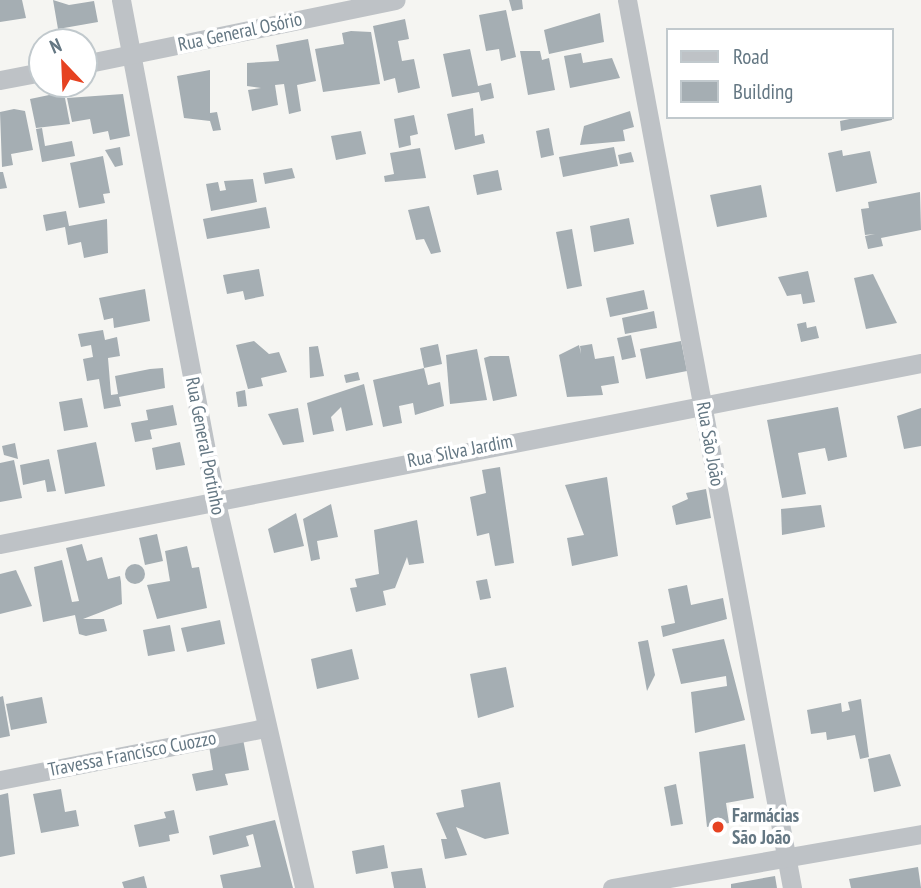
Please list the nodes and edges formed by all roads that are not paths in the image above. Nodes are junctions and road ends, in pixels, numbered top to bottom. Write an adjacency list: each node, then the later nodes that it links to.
1 (121, 0): 4 (street, Rua General Portinho)
2 (395, 0): 4 (street, Rua General Osório)
3 (627, 0): 9 (street, Rua São João)
4 (131, 55): 5 (street, Rua General Osório); 10 (street, Rua General Portinho)
5 (98, 61)
6 (28, 75): 7 (street)
7 (0, 80)
8 (921, 363): 9 (street, Rua Silva Jardim)
9 (703, 405): 10 (street, Rua Silva Jardim); 15 (street, Rua São João)
10 (215, 498): 11 (street, Rua Silva Jardim); 12 (street, Rua General Portinho)
11 (0, 544)
12 (265, 728): 13 (street, Travessa Francisco Cuozzo); 16 (street, Rua General Portinho)
13 (0, 780)
14 (921, 834): 15 (street)
15 (787, 860): 17 (street); 18 (street, Rua São João)
16 (304, 888)
17 (612, 888)
18 (792, 888)

